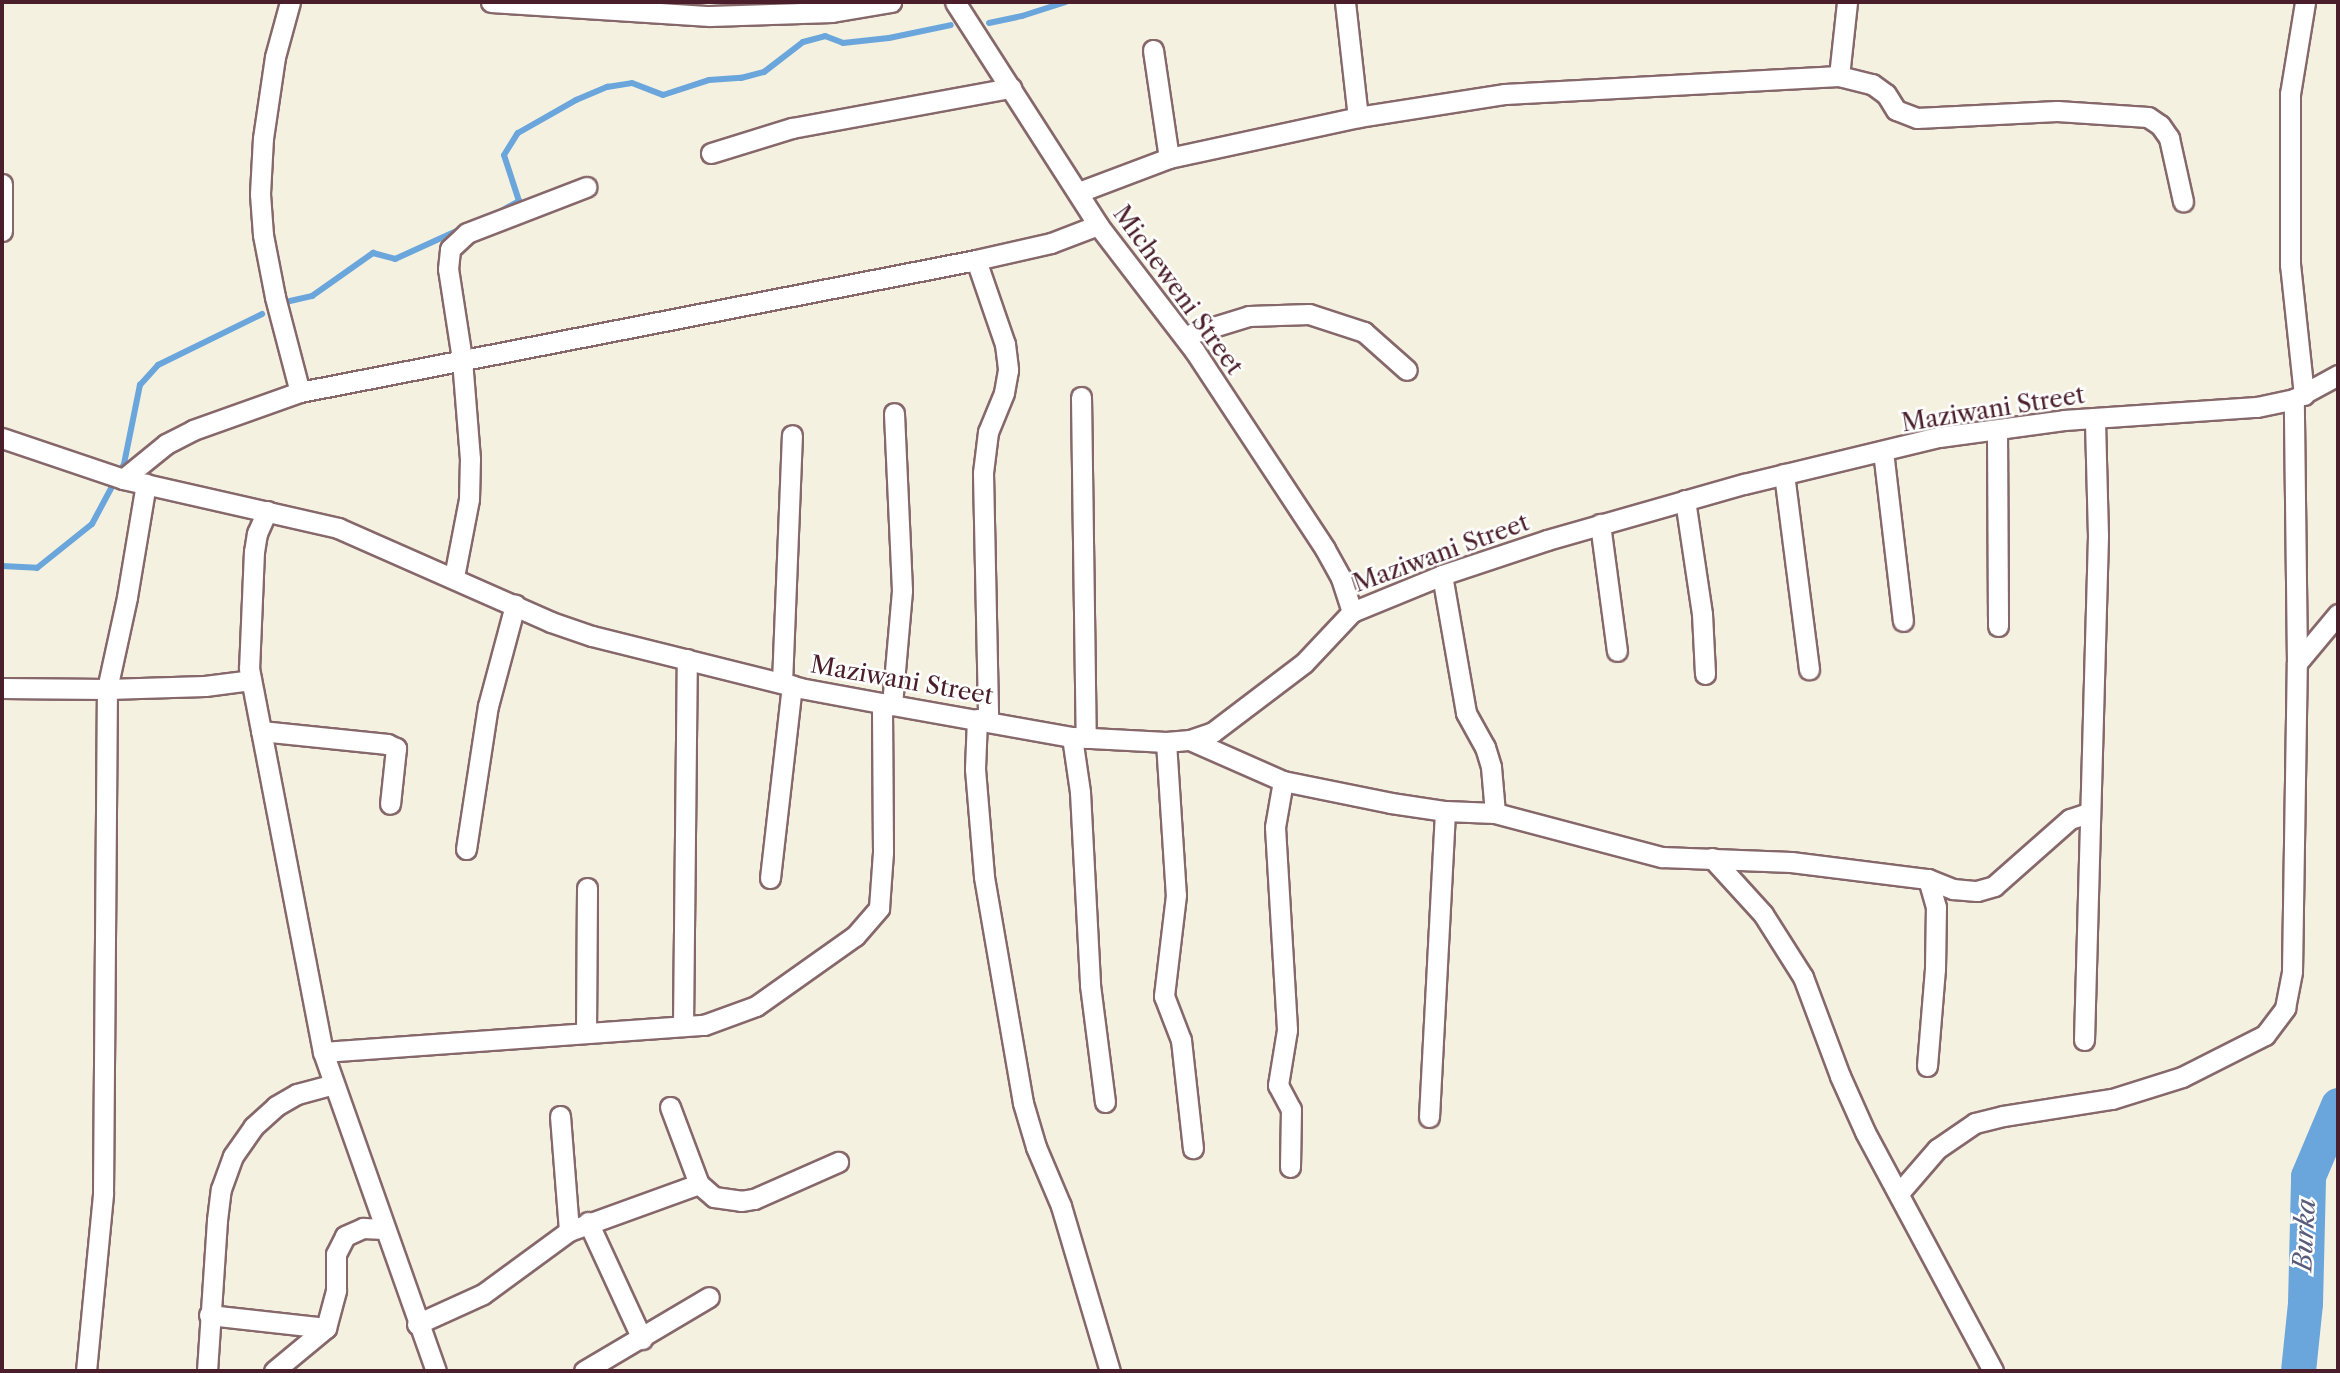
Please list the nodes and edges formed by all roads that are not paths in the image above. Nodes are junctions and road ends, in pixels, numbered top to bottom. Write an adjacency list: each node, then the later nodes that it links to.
1 (290, 2): 25 (street)
2 (491, 2): 3 (street)
3 (891, 2)
4 (955, 2): 10 (street, Micheweni Street)
5 (1345, 2): 11 (street)
6 (1847, 2): 9 (street)
7 (2305, 2): 27 (street)
8 (1153, 50): 13 (street)
9 (1839, 76): 11 (street); 17 (street)
10 (1011, 88): 12 (street); 16 (street, Micheweni Street)
11 (1358, 117): 13 (street)
12 (712, 153)
13 (1169, 158): 16 (street)
14 (2, 184): 19 (street)
15 (586, 187): 22 (street)
16 (1079, 192): 18 (street, Micheweni Street)
17 (2183, 201)
18 (1098, 225): 20 (street); 21 (street, Micheweni Street)
19 (2, 231)
20 (976, 260): 22 (street); 57 (street)
21 (1184, 336): 23 (street); 43 (street, Micheweni Street)
22 (462, 359): 25 (street); 41 (street)
23 (1407, 370)
24 (2338, 375): 27 (street, Maziwani Street)
25 (300, 392): 35 (street)
26 (1081, 397): 59 (street)
27 (2299, 397): 29 (street, Maziwani Street); 49 (street)
28 (894, 413): 56 (street)
29 (2095, 418): 30 (street, Maziwani Street); 66 (street)
30 (1997, 430): 33 (street, Maziwani Street); 46 (street)
31 (792, 435): 53 (street)
32 (2, 438): 35 (street, Maziwani Street)
33 (1883, 451): 34 (street, Maziwani Street); 45 (street)
34 (1784, 474): 37 (street, Maziwani Street); 50 (street)
35 (116, 477): 36 (street, Maziwani Street)
36 (146, 484): 38 (street, Maziwani Street); 55 (street)
37 (1685, 500): 39 (street, Maziwani Street); 51 (street)
38 (276, 513): 41 (street, Maziwani Street); 52 (street)
39 (1600, 524): 40 (street, Maziwani Street); 47 (street)
40 (1442, 575): 43 (street, Maziwani Street); 65 (street)
41 (454, 577): 42 (street, Maziwani Street)
42 (515, 605): 48 (street, Maziwani Street); 67 (street)
43 (1352, 612): 60 (street, Maziwani Street)
44 (2338, 614): 49 (street)
45 (1903, 621)
46 (1998, 626)
47 (1617, 651)
48 (687, 659): 53 (street, Maziwani Street); 72 (street)
49 (2297, 663): 86 (street)
50 (1809, 670)
51 (1705, 674)
52 (251, 680): 55 (street); 58 (street)
53 (787, 684): 56 (street, Maziwani Street); 69 (street)
54 (2, 688): 55 (street)
55 (107, 690): 95 (street)
56 (887, 704): 57 (street, Maziwani Street); 72 (street)
57 (983, 719): 59 (street, Maziwani Street); 100 (street)
58 (261, 731): 63 (street); 75 (street)
59 (1079, 737): 61 (street, Maziwani Street); 78 (street)
60 (1190, 740): 61 (street, Maziwani Street); 62 (street)
61 (1166, 742): 82 (street)
62 (1283, 781): 64 (street); 84 (street)
63 (390, 804)
64 (1445, 811): 65 (street); 81 (street)
65 (1495, 813): 68 (street)
66 (2088, 813): 70 (street); 74 (street)
67 (466, 849)
68 (1712, 858): 70 (street); 86 (street)
69 (770, 877)
70 (1928, 878): 76 (street)
71 (587, 888): 73 (street)
72 (682, 1026): 73 (street)
73 (586, 1033): 75 (street)
74 (2084, 1040)
75 (323, 1052): 77 (street)
76 (1927, 1066)
77 (334, 1084): 88 (street); 91 (street)
78 (1105, 1102)
79 (670, 1107): 85 (street)
80 (560, 1116): 89 (street)
81 (1429, 1118)
82 (1193, 1148)
83 (838, 1163): 85 (street)
84 (1290, 1167)
85 (699, 1184): 87 (street)
86 (1899, 1193): 101 (street)
87 (588, 1222): 89 (street); 94 (street)
88 (384, 1229): 92 (street); 93 (street)
89 (569, 1231): 92 (street)
90 (709, 1297): 94 (street)
91 (209, 1315): 93 (street); 96 (street)
92 (418, 1324): 98 (street)
93 (326, 1328): 97 (street)
94 (642, 1339): 99 (street)
95 (86, 1371)
96 (206, 1371)
97 (274, 1371)
98 (436, 1371)
99 (584, 1371)
100 (1110, 1371)
101 (1993, 1371)

